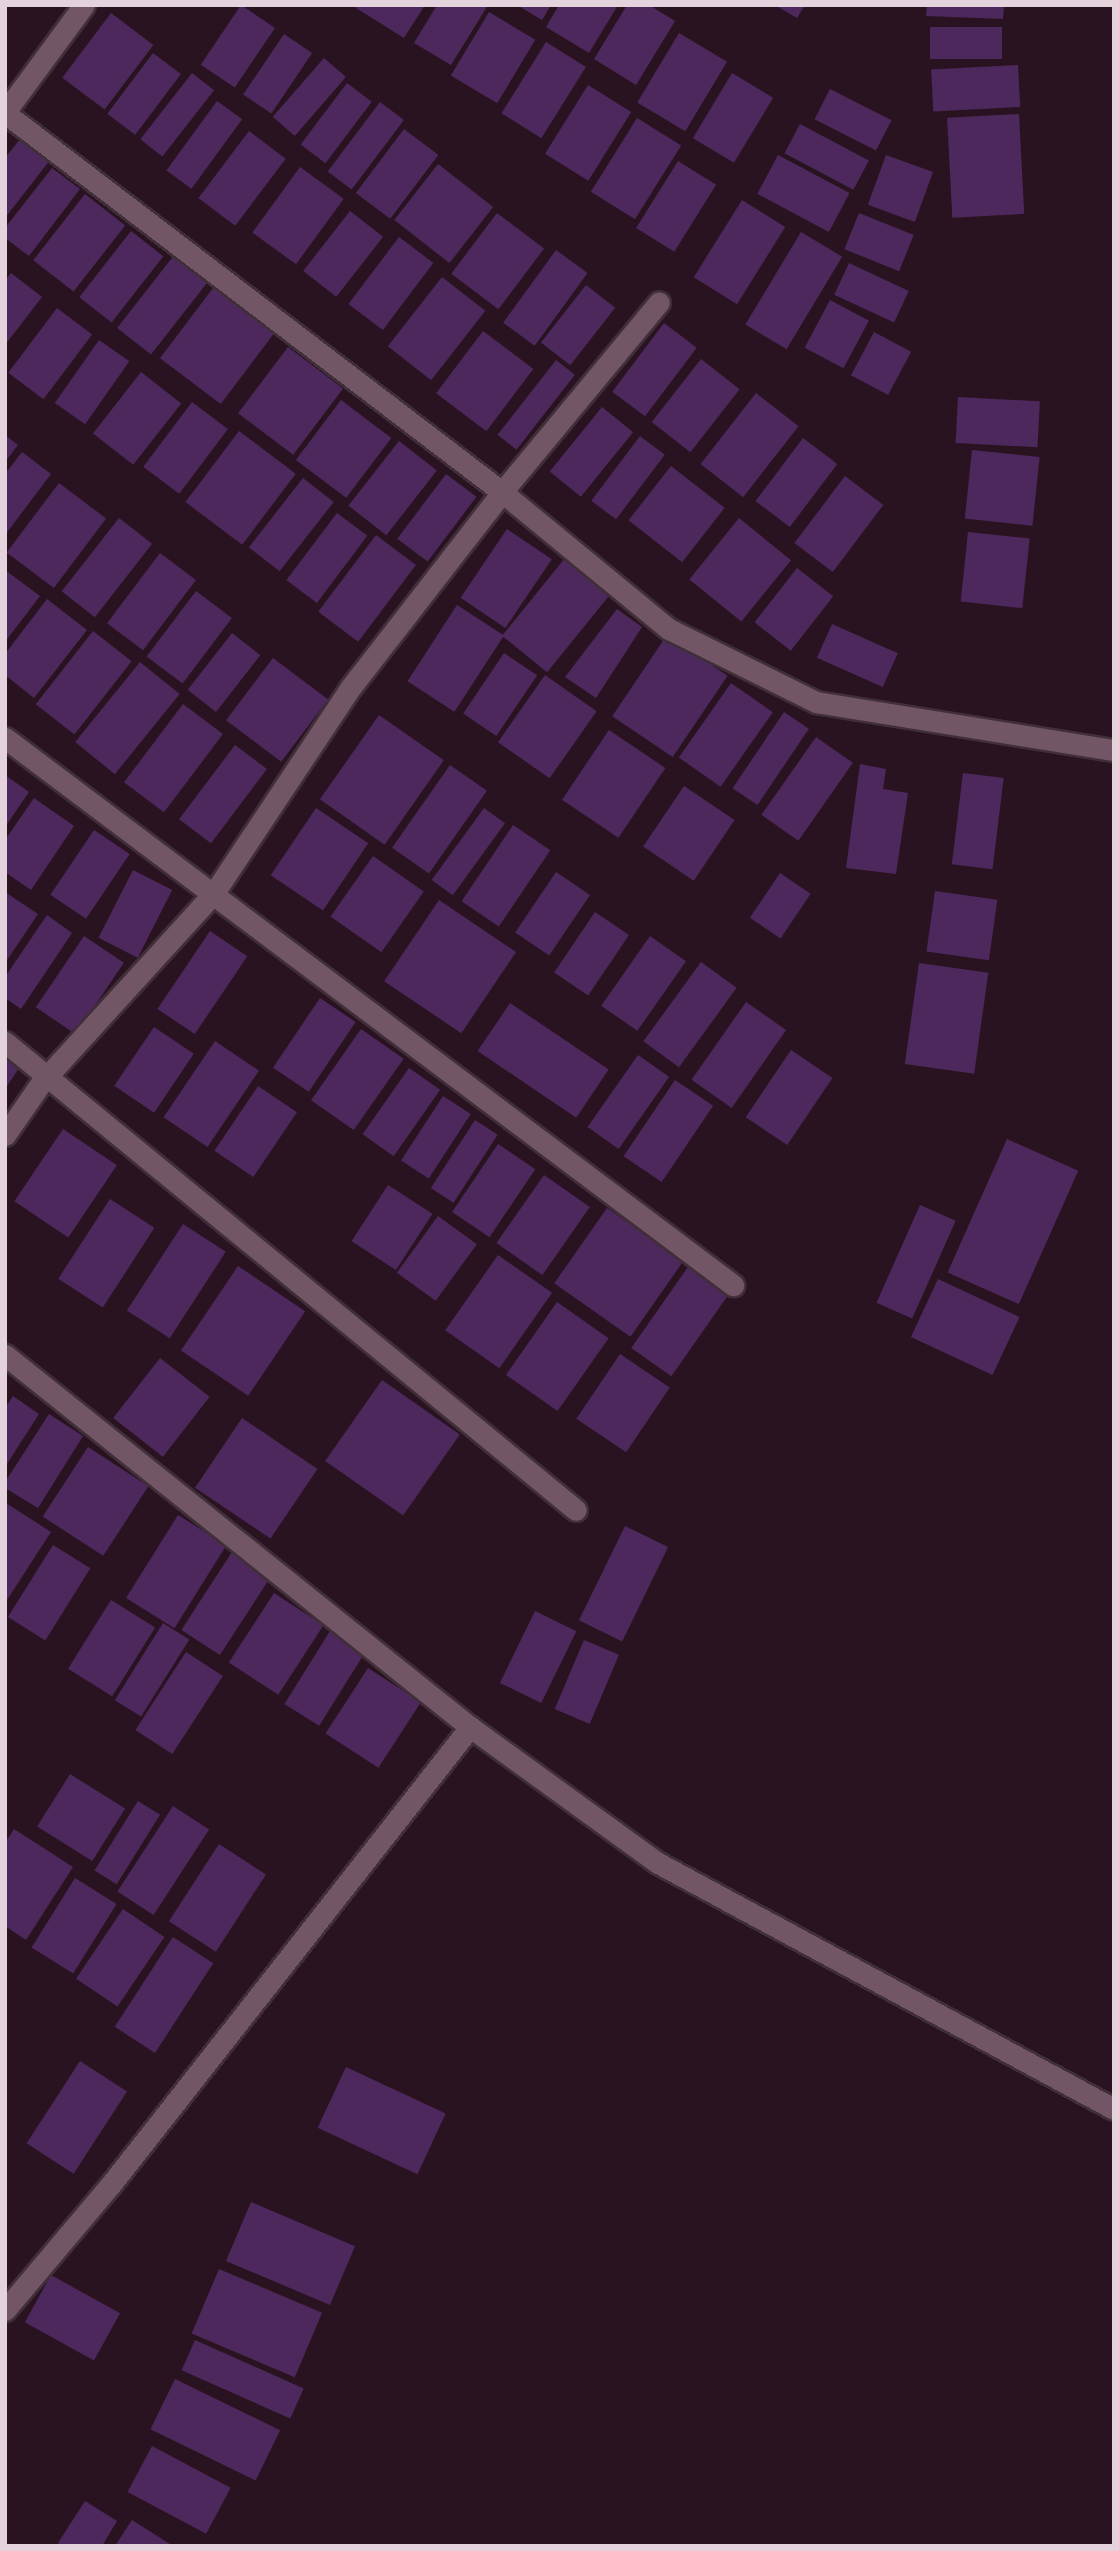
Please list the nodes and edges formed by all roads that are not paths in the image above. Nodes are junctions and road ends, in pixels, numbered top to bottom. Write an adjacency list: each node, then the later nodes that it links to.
1 (84, 5): 2 (street)
2 (5, 113): 4 (street)
3 (659, 302): 4 (street)
4 (502, 492): 6 (street); 7 (street)
5 (5, 738): 7 (street)
6 (1114, 750)
7 (214, 893): 9 (street); 11 (street)
8 (5, 1042): 9 (street)
9 (48, 1075): 10 (street); 13 (street)
10 (5, 1135)
11 (733, 1285)
12 (5, 1355): 14 (street)
13 (576, 1510)
14 (470, 1727): 15 (street); 16 (street)
15 (1114, 2109)
16 (5, 2310)

